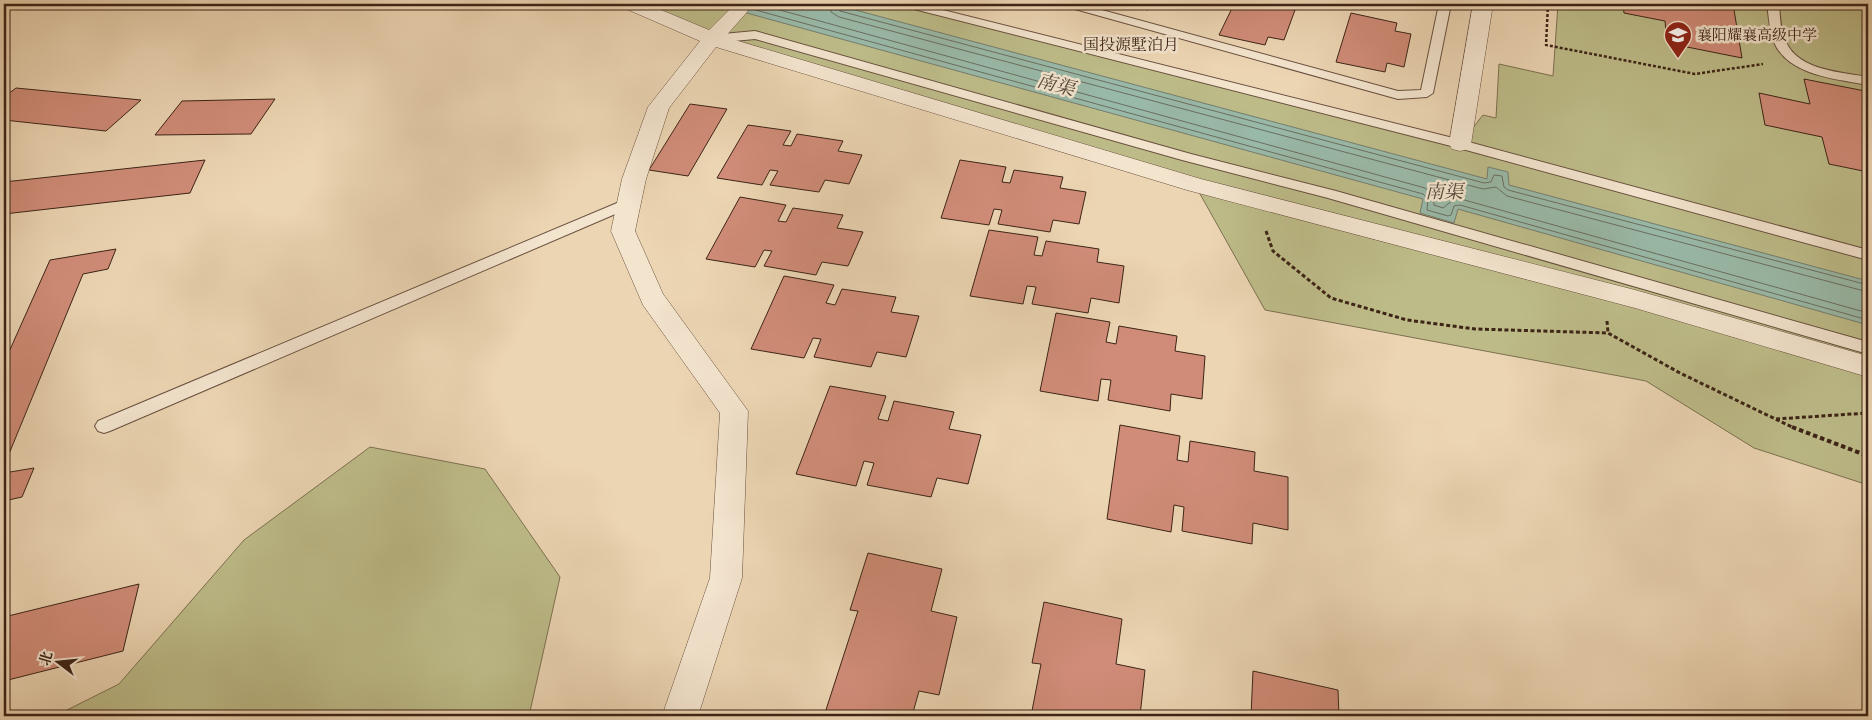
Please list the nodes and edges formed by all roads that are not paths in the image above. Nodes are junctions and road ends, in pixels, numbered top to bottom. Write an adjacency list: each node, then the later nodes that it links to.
1 (631, 4): 8 (street)
2 (745, 4): 8 (street)
3 (906, 4): 10 (lane)
4 (1068, 4): 5 (lane)
5 (1445, 4)
6 (1484, 4): 10 (street)
7 (1773, 4): 9 (lane)
8 (712, 39): 11 (street); 13 (lane); 14 (street)
9 (1868, 81)
10 (1460, 144): 12 (lane)
11 (629, 202): 15 (lane); 16 (street)
12 (1868, 256)
13 (1868, 348)
14 (1868, 367)
15 (104, 426)
16 (680, 716)

